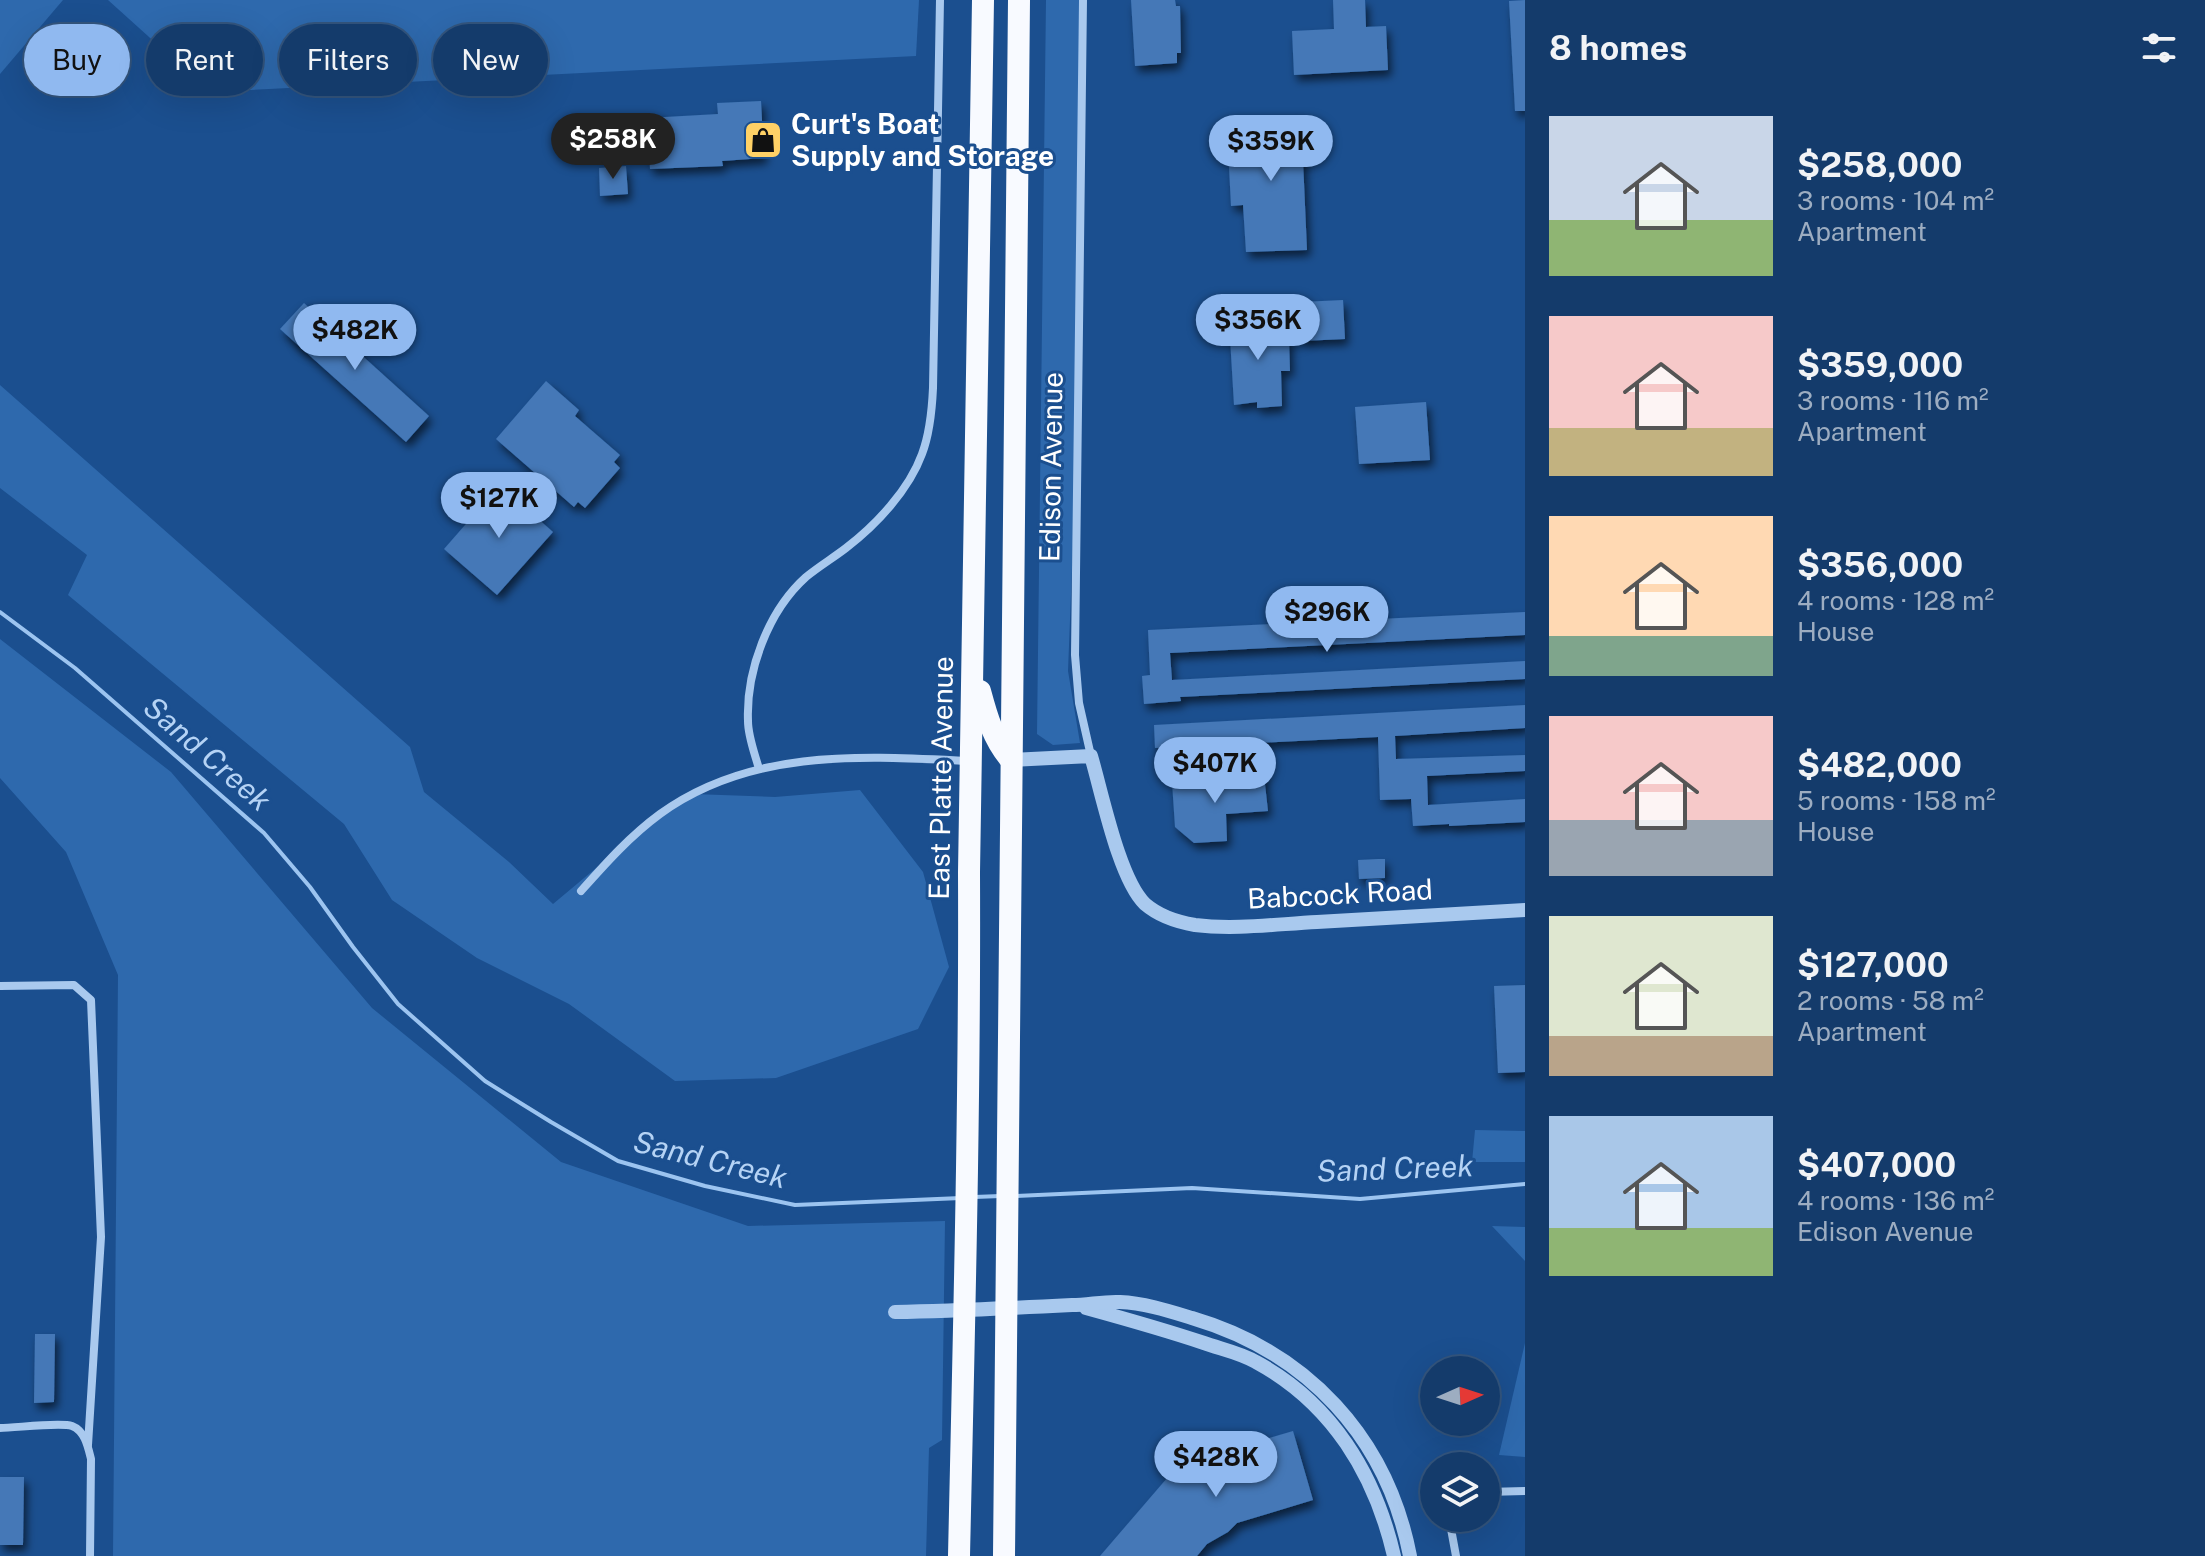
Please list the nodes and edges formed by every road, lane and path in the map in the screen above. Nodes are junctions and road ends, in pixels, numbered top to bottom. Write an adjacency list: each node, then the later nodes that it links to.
1 (940, 0): 9 (street)
2 (983, 0): 5 (highway, East Platte Avenue)
3 (1019, 0): 7 (highway)
4 (1083, 0): 6 (street, Edison Avenue)
5 (973, 642): 7 (highway); 8 (highway, East Platte Avenue)
6 (1091, 756): 7 (street); 12 (street, Edison Avenue)
7 (1011, 760): 15 (highway)
8 (971, 761): 9 (street); 16 (highway, East Platte Avenue)
9 (759, 769): 10 (street)
10 (581, 891)
11 (1525, 910): 12 (street, Babcock Road)
12 (1160, 915)
13 (0, 986): 19 (street)
14 (1074, 1305): 15 (street); 28 (street); 29 (street)
15 (1006, 1308): 16 (street); 27 (highway)
16 (965, 1310): 17 (street); 20 (highway, East Platte Avenue)
17 (895, 1312)
18 (0, 1428): 19 (street)
19 (88, 1445): 24 (street)
20 (961, 1453): 25 (highway); 26 (highway, East Platte Avenue)
21 (1525, 1491): 22 (street)
22 (1500, 1492)
23 (1452, 1532): 30 (street)
24 (90, 1556)
25 (951, 1556)
26 (959, 1556)
27 (1004, 1556)
28 (1394, 1556)
29 (1410, 1556)
30 (1456, 1556)

